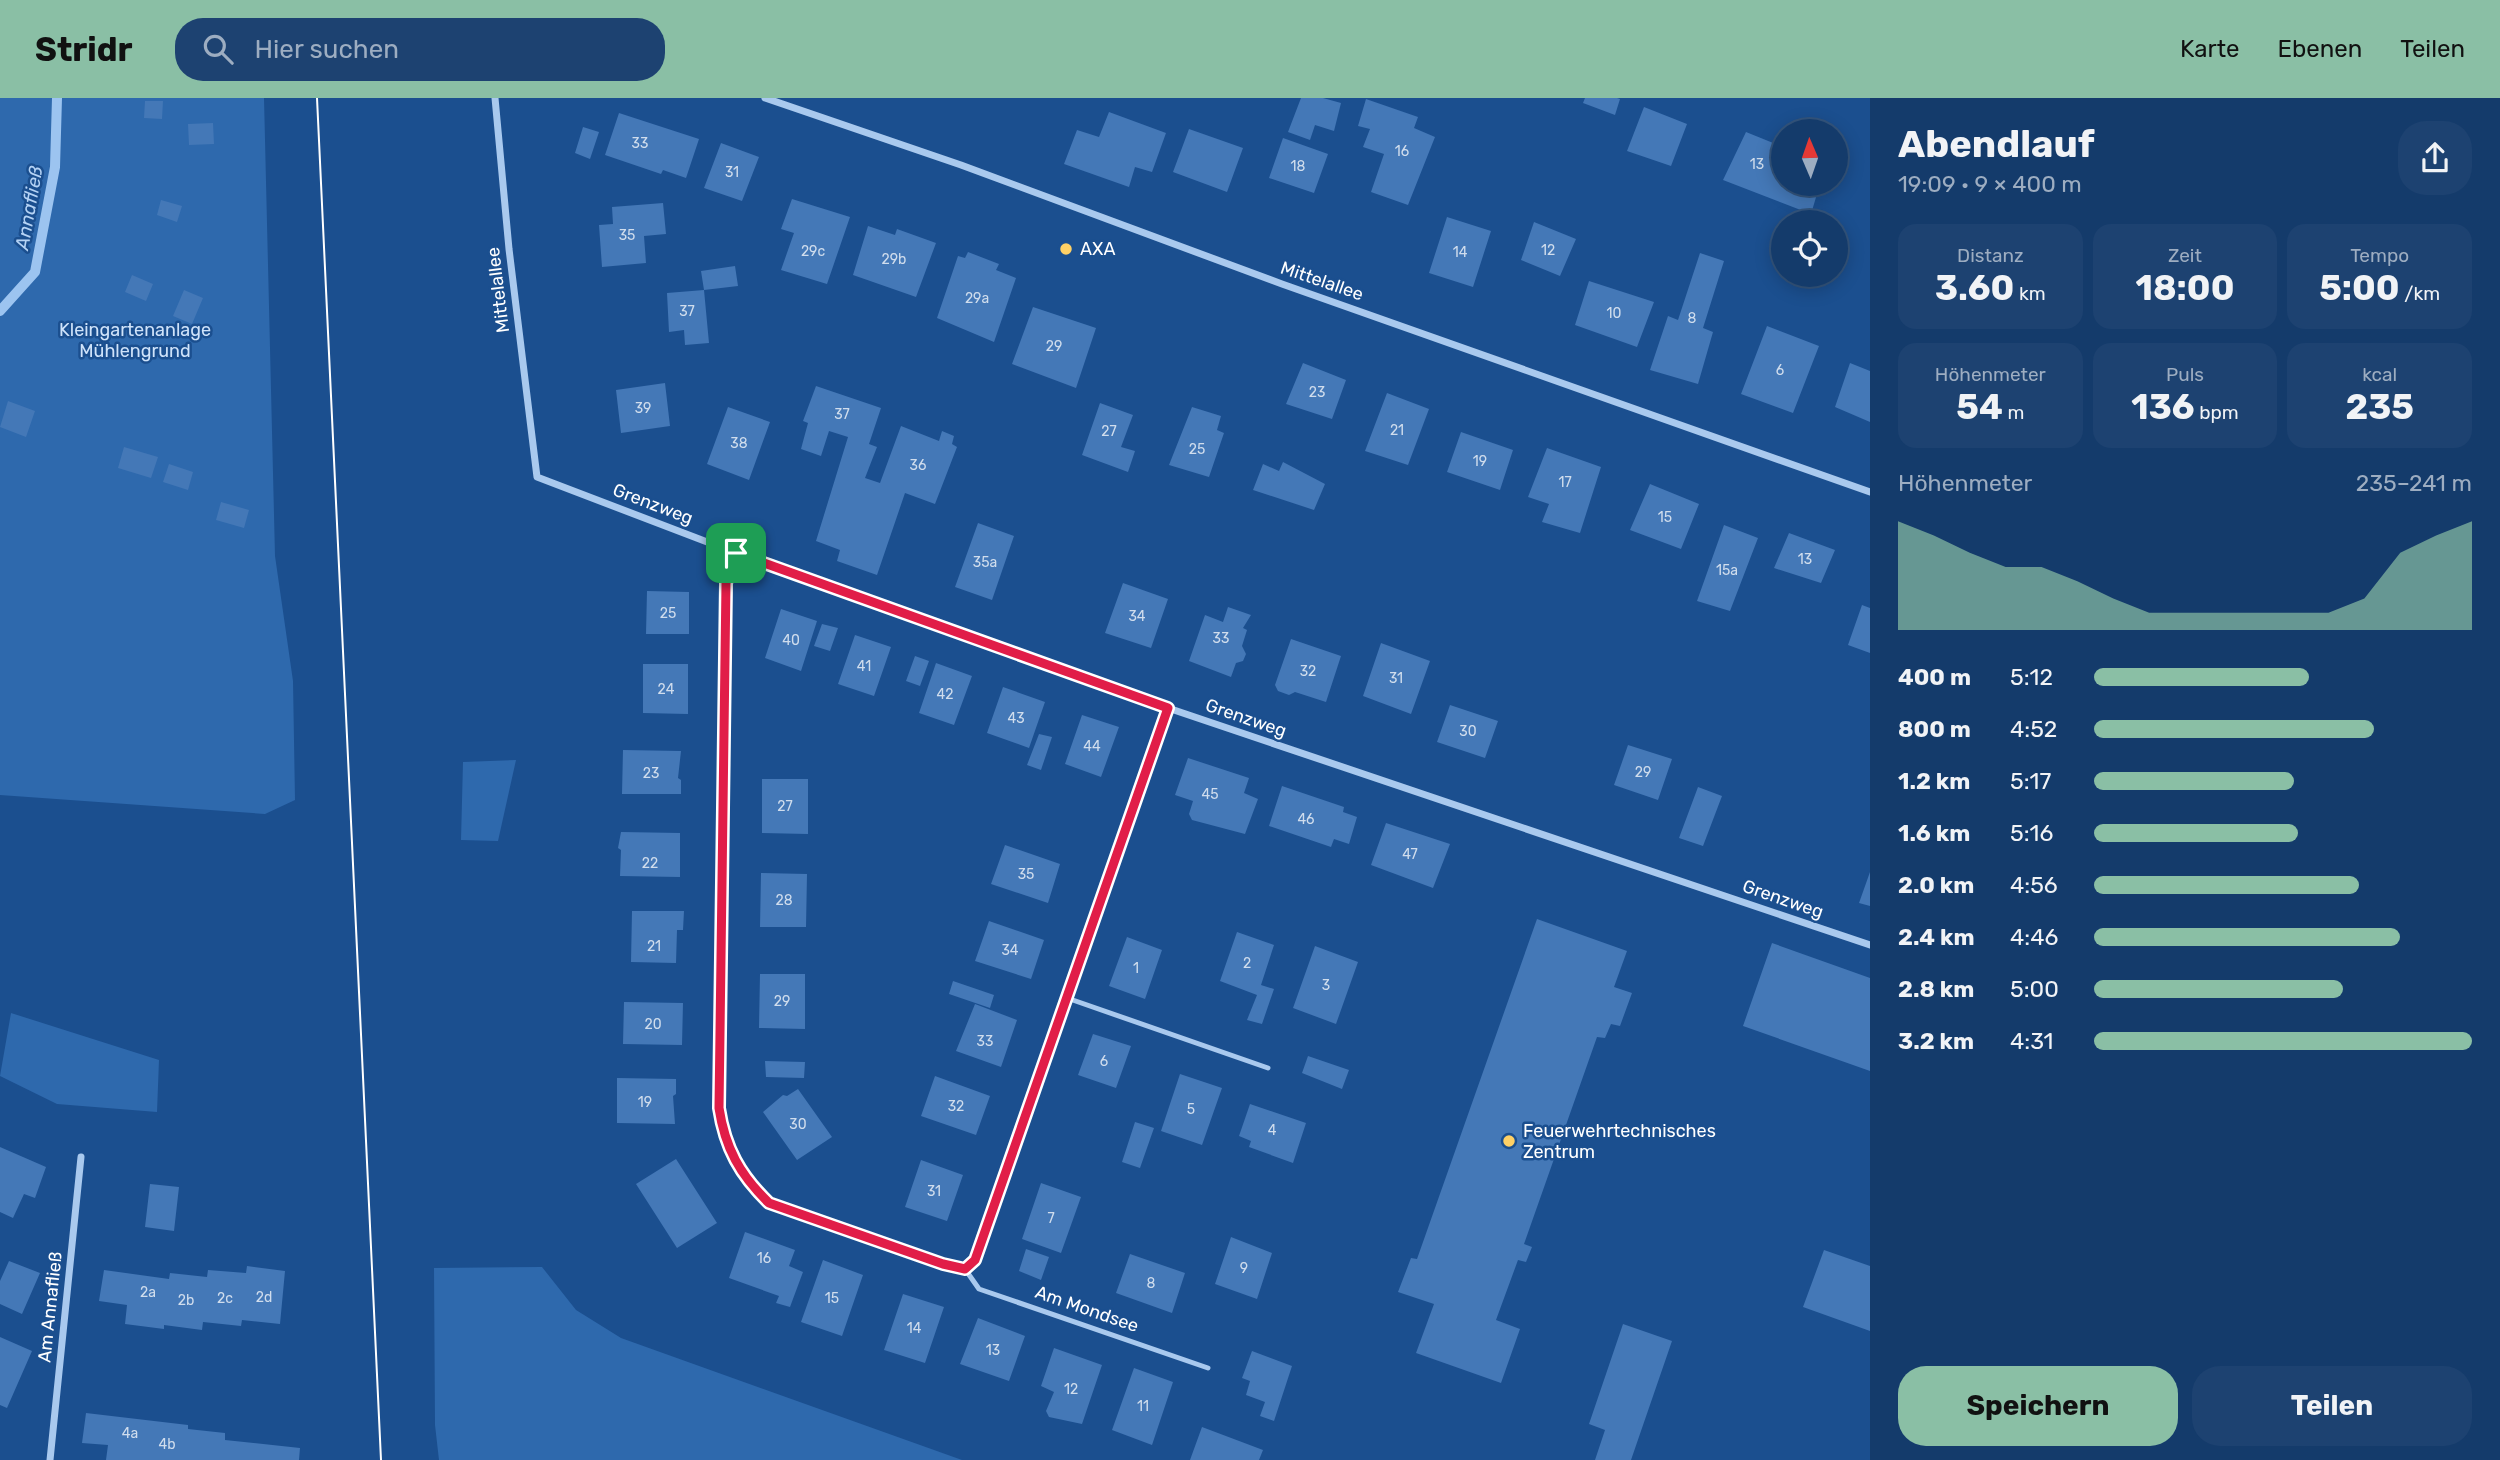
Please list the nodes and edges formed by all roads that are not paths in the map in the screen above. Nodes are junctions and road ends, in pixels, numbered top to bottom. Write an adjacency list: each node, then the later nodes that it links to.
1 (495, 98): 3 (street, Mittelallee)
2 (765, 98): 4 (street, Mittelallee)
3 (537, 477): 5 (street, Grenzweg)
4 (1870, 492)
5 (736, 553): 6 (street, Grenzweg); 11 (street, Am Mondsee)
6 (1168, 708): 7 (street, Grenzweg); 8 (street)
7 (1870, 945)
8 (1068, 998): 9 (lane); 11 (street)
9 (1268, 1068)
10 (81, 1157): 13 (street, Am Annafließ)
11 (965, 1269): 12 (lane, Am Mondsee)
12 (1208, 1367)
13 (50, 1460)

